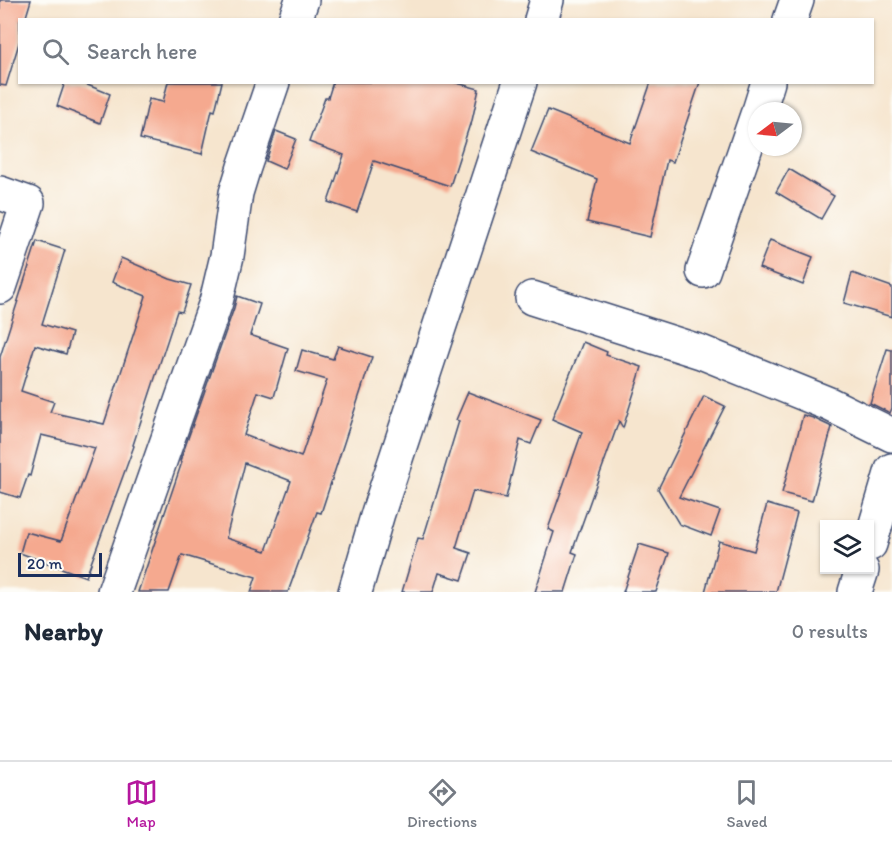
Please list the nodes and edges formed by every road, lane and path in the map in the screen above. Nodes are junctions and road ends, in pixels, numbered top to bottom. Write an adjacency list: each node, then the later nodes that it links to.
1 (302, 0): 4 (street)
2 (547, 0): 5 (street)
3 (797, 0): 6 (street)
4 (296, 18)
5 (542, 18)
6 (791, 18)
7 (272, 84): 20 (street)
8 (519, 84): 21 (street)
9 (767, 84): 10 (street)
10 (762, 102)
11 (748, 142): 13 (street)
12 (0, 194): 14 (street)
13 (703, 271)
14 (0, 287)
15 (532, 298): 16 (street)
16 (892, 435)
17 (892, 470): 18 (street)
18 (874, 531)
19 (861, 574): 22 (street)
20 (114, 592)
21 (355, 592)
22 (855, 592)

